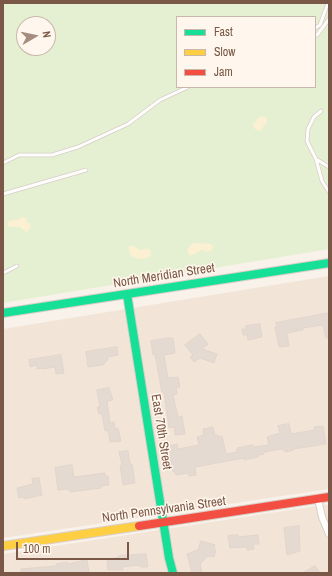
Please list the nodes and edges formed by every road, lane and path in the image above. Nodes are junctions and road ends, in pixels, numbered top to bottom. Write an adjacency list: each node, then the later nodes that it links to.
1 (328, 3): 3 (lane)
2 (329, 19): 4 (lane)
3 (316, 27)
4 (316, 35)
5 (186, 88): 8 (lane)
6 (321, 111): 7 (lane)
7 (316, 159): 9 (lane); 11 (lane)
8 (3, 163)
9 (329, 167)
10 (86, 170): 12 (lane)
11 (329, 192)
12 (3, 194)
13 (329, 263): 16 (street, North Meridian Street)
14 (17, 266): 15 (lane)
15 (3, 273)
16 (127, 294): 17 (street, North Meridian Street); 20 (street, East 70th Street)
17 (3, 313)
18 (329, 498): 19 (street, North Pennsylvania Street)
19 (318, 499): 20 (street, North Pennsylvania Street); 21 (street)
20 (164, 522): 22 (street, North Pennsylvania Street); 23 (street, East 70th Street)
21 (329, 534)
22 (3, 546)
23 (173, 573)

